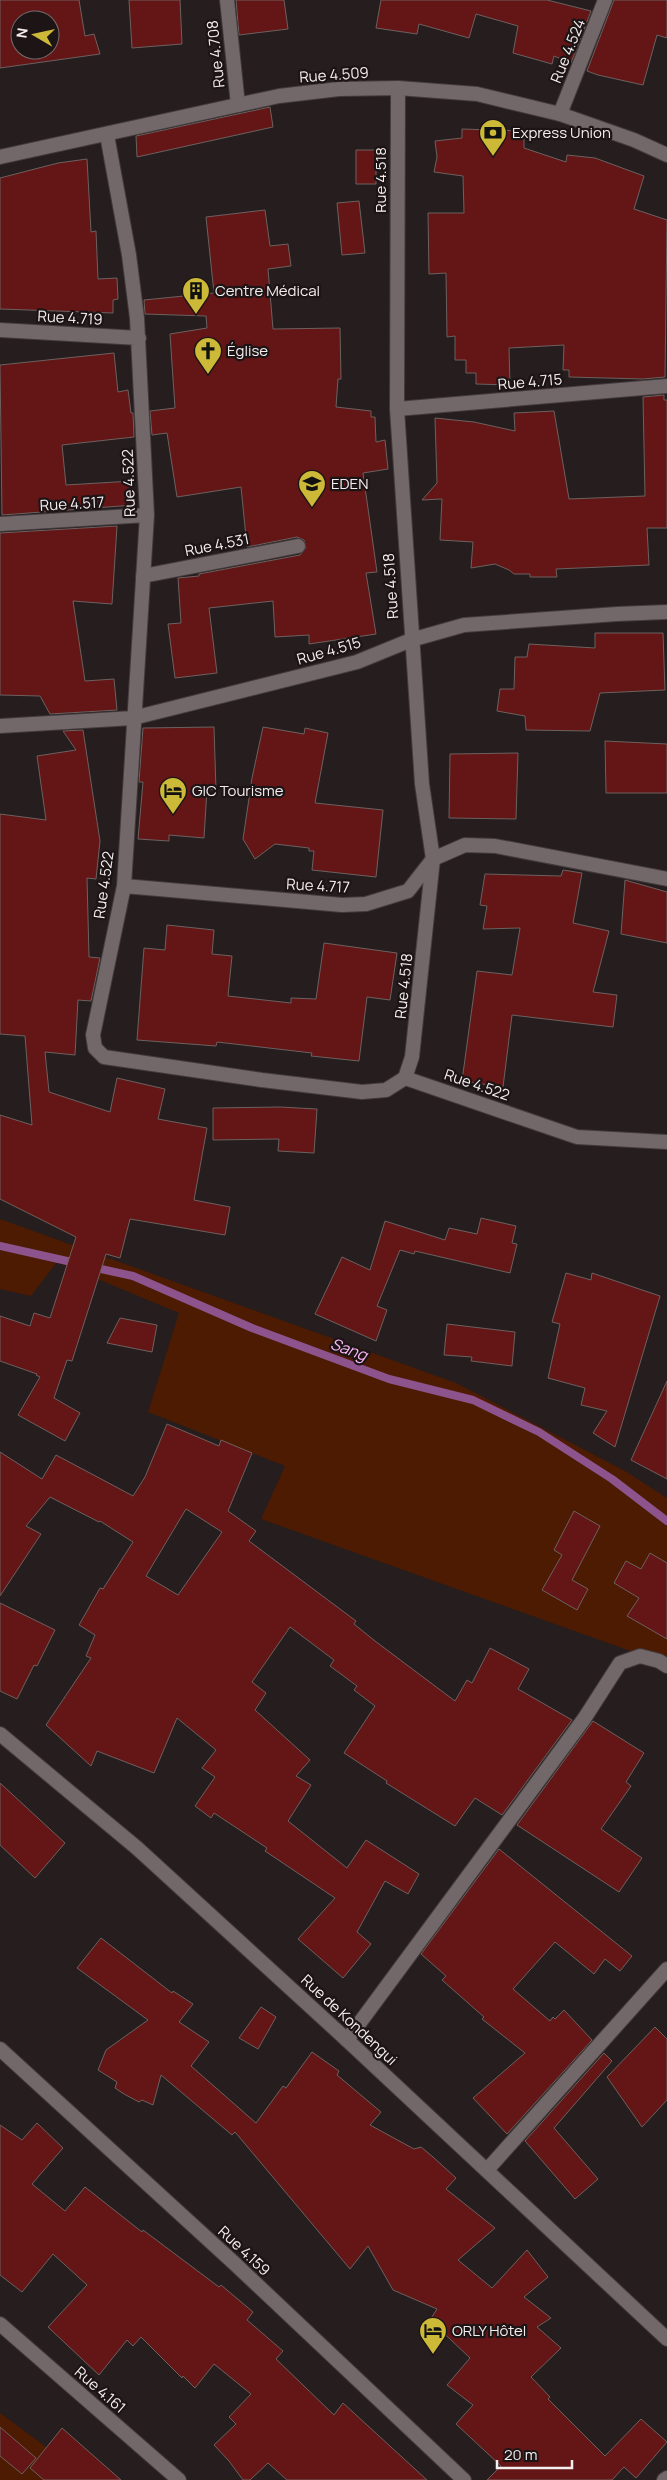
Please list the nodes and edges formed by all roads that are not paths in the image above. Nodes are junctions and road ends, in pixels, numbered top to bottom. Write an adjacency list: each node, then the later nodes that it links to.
1 (227, 0): 4 (street, Rue 4.708)
2 (605, 0): 5 (street, Rue 4.524)
3 (398, 88): 4 (street, Rue 4.509); 5 (street, Rue 4.509); 12 (street, Rue 4.518)
4 (238, 105): 6 (street, Rue 4.509)
5 (560, 114): 7 (street, Rue 4.509)
6 (107, 135): 8 (street, Rue 4.509); 10 (street, Rue 4.522)
7 (667, 155)
8 (0, 157)
9 (0, 330): 10 (street, Rue 4.719)
10 (139, 338): 13 (street, Rue 4.522)
11 (667, 386): 12 (street, Rue 4.715)
12 (397, 409): 18 (street, Rue 4.518)
13 (147, 516): 14 (street, Rue 4.517); 16 (street, Rue 4.522)
14 (0, 524)
15 (298, 546): 16 (street, Rue 4.531)
16 (143, 576): 19 (street, Rue 4.522)
17 (667, 612): 18 (street, Rue 4.515)
18 (411, 640): 19 (street, Rue 4.515); 21 (street, Rue 4.518)
19 (133, 718): 20 (street, Rue 4.515); 23 (street, Rue 4.522)
20 (0, 726)
21 (433, 859): 22 (street, Rue 4.717); 23 (street, Rue 4.717); 24 (street, Rue 4.518)
22 (667, 880)
23 (124, 886): 24 (street, Rue 4.522)
24 (405, 1078): 25 (street, Rue 4.522)
25 (667, 1142)
26 (667, 1666): 29 (street)
27 (0, 1734): 29 (street, Rue de Kondengui)
28 (667, 1969): 31 (street)
29 (347, 2040): 31 (street, Rue de Kondengui)
30 (0, 2049): 35 (street, Rue 4.159)
31 (487, 2170): 33 (street, Rue de Kondengui)
32 (0, 2324): 34 (street, Rue 4.161)
33 (667, 2340)
34 (179, 2480)
35 (464, 2480)

